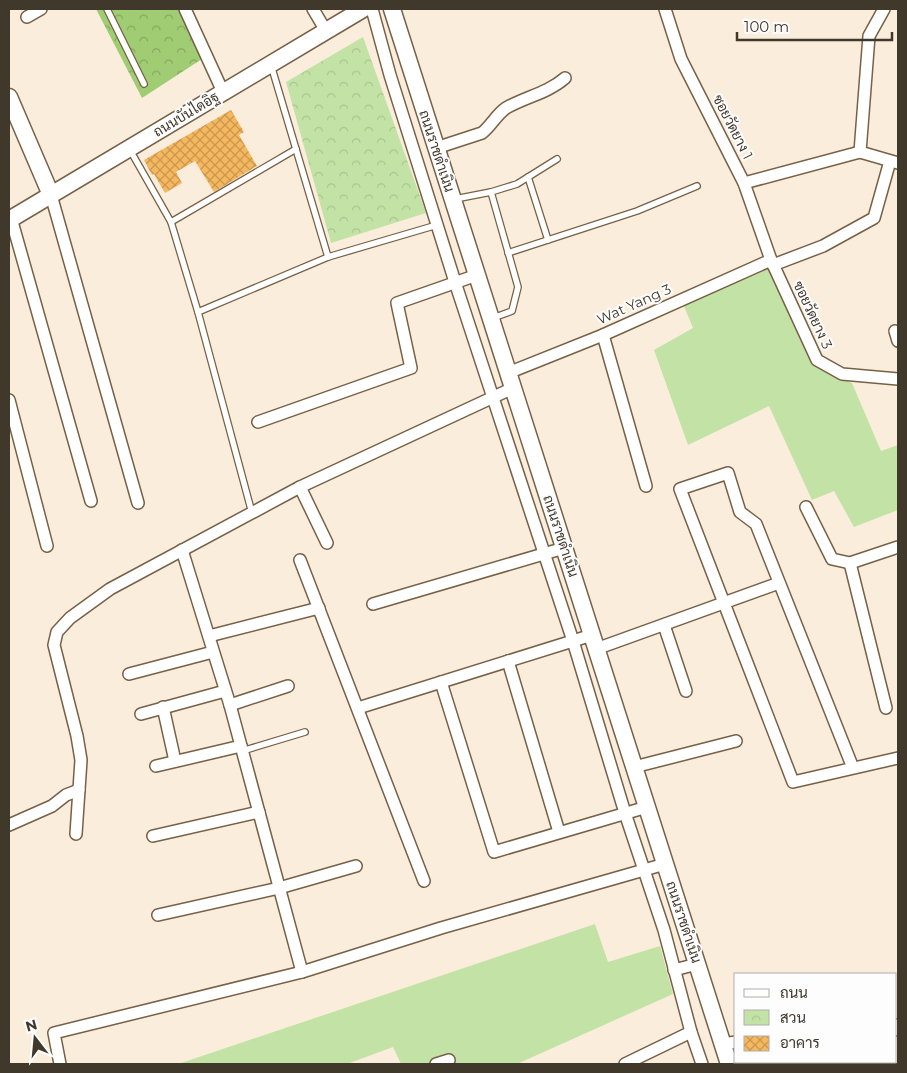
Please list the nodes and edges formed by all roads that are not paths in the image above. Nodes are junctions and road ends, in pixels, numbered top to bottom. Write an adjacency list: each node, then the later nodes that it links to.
1 (41, 9): 10 (street)
2 (107, 9): 14 (lane)
3 (186, 9): 15 (street)
4 (313, 9): 11 (street)
5 (363, 9): 11 (main road, ถนนบันไดอิฐ)
6 (372, 9): 21 (street)
7 (392, 9): 19 (main road, ถนนราชดำเนิน)
8 (665, 9): 25 (street, ซอยวัดยาง 1)
9 (884, 9): 20 (street)
10 (27, 18)
11 (326, 31): 12 (main road, ถนนบันไดอิฐ)
12 (271, 64): 15 (main road, ถนนบันไดอิฐ); 18 (lane)
13 (565, 78): 19 (street)
14 (144, 84)
15 (223, 92): 17 (main road, ถนนบันไดอิฐ)
16 (9, 97): 28 (main road)
17 (129, 148): 28 (main road, ถนนบันไดอิฐ); 31 (lane)
18 (296, 149): 31 (lane); 35 (lane)
19 (437, 150): 21 (street); 29 (main road, ถนนราชดำเนิน)
20 (860, 152): 23 (street); 25 (street)
21 (416, 157): 32 (street)
22 (557, 159): 24 (lane)
23 (894, 162): 36 (street, Wat Yang 3)
24 (528, 177): 27 (lane); 33 (lane)
25 (744, 183): 36 (street, ซอยวัดยาง 1)
26 (697, 186): 33 (lane)
27 (491, 192): 29 (lane); 34 (lane)
28 (51, 195): 30 (main road, ถนนบันไดอิฐ); 50 (street)
29 (453, 200): 37 (main road, ถนนราชดำเนิน)
30 (10, 219): 49 (street)
31 (171, 222): 39 (lane)
32 (438, 225): 35 (lane); 38 (street)
33 (548, 240): 34 (lane)
34 (508, 253): 40 (lane)
35 (328, 257): 39 (lane)
36 (772, 262): 41 (street, Wat Yang 3); 42 (street, ซอยวัดยาง 3)
37 (477, 274): 38 (street); 40 (main road, ถนนราชดำเนิน)
38 (455, 282): 44 (street); 46 (street)
39 (198, 312): 52 (lane)
40 (491, 319): 43 (main road, ถนนราชดำเนิน)
41 (603, 335): 43 (street, Wat Yang 3); 47 (street)
42 (898, 378)
43 (510, 380): 44 (street, Wat Yang 3); 56 (main road, ถนนราชดำเนิน)
44 (492, 398): 48 (street, Wat Yang 3); 58 (street)
45 (9, 400): 54 (street)
46 (258, 422)
47 (646, 486)
48 (300, 487): 52 (street, Wat Yang 3); 53 (street)
49 (91, 501)
50 (138, 503)
51 (806, 508): 60 (street)
52 (252, 513): 57 (street, Wat Yang 3)
53 (327, 543)
54 (47, 546)
55 (898, 547): 60 (street)
56 (564, 548): 58 (street); 68 (main road, ถนนราชดำเนิน)
57 (182, 550): 66 (street); 91 (street, Wat Yang 3)
58 (544, 554): 63 (street); 67 (street)
59 (300, 560): 64 (street)
60 (850, 563): 79 (street)
61 (779, 583): 62 (street); 62 (street); 90 (street)
62 (724, 603): 65 (street); 90 (street)
63 (373, 604)
64 (319, 608): 66 (street); 78 (street)
65 (664, 625): 68 (street); 75 (street)
66 (209, 636): 69 (street)
67 (573, 641): 68 (street); 70 (street); 82 (street)
68 (594, 642): 81 (main road, ถนนราชดำเนิน)
69 (213, 652): 71 (street); 74 (street)
70 (508, 661): 72 (street); 96 (street)
71 (128, 674)
72 (441, 682): 78 (street); 96 (street)
73 (288, 686): 76 (street)
74 (225, 691): 76 (street); 77 (street)
75 (686, 691)
76 (230, 705): 85 (street)
77 (163, 707): 80 (street); 87 (street)
78 (358, 708): 102 (street)
79 (886, 708)
80 (141, 714)
81 (619, 719): 82 (street); 89 (main road, ถนนราชดำเนิน)
82 (598, 725): 94 (street)
83 (305, 732): 85 (lane)
84 (736, 741): 89 (street)
85 (241, 748): 87 (street); 93 (street)
86 (898, 758): 90 (street)
87 (175, 760): 88 (street)
88 (156, 766)
89 (634, 768): 92 (main road, ถนนราชดำเนิน)
90 (852, 768)
91 (79, 790): 95 (street); 97 (street, Wat Yang 3)
92 (647, 807): 94 (street); 99 (main road, ถนนราชดำเนิน)
93 (259, 812): 98 (street); 103 (street)
94 (625, 813): 96 (street); 101 (street)
95 (9, 825)
96 (559, 832)
97 (76, 834)
98 (153, 836)
99 (665, 864): 101 (street); 105 (main road, ถนนราชดำเนิน)
100 (356, 866): 103 (street)
101 (644, 870): 106 (street); 107 (street)
102 (424, 881)
103 (279, 888): 104 (street); 107 (street)
104 (158, 915)
105 (697, 964): 106 (street); 109 (main road, ถนนราชดำเนิน)
106 (674, 970): 108 (street)
107 (302, 972): 111 (street)
108 (691, 1032): 113 (street); 114 (street)
109 (729, 1043): 115 (main road, ถนนราชดำเนิน)
110 (449, 1060): 112 (street)
111 (60, 1064)
112 (436, 1064)
113 (625, 1064)
114 (702, 1064)
115 (729, 1064)

